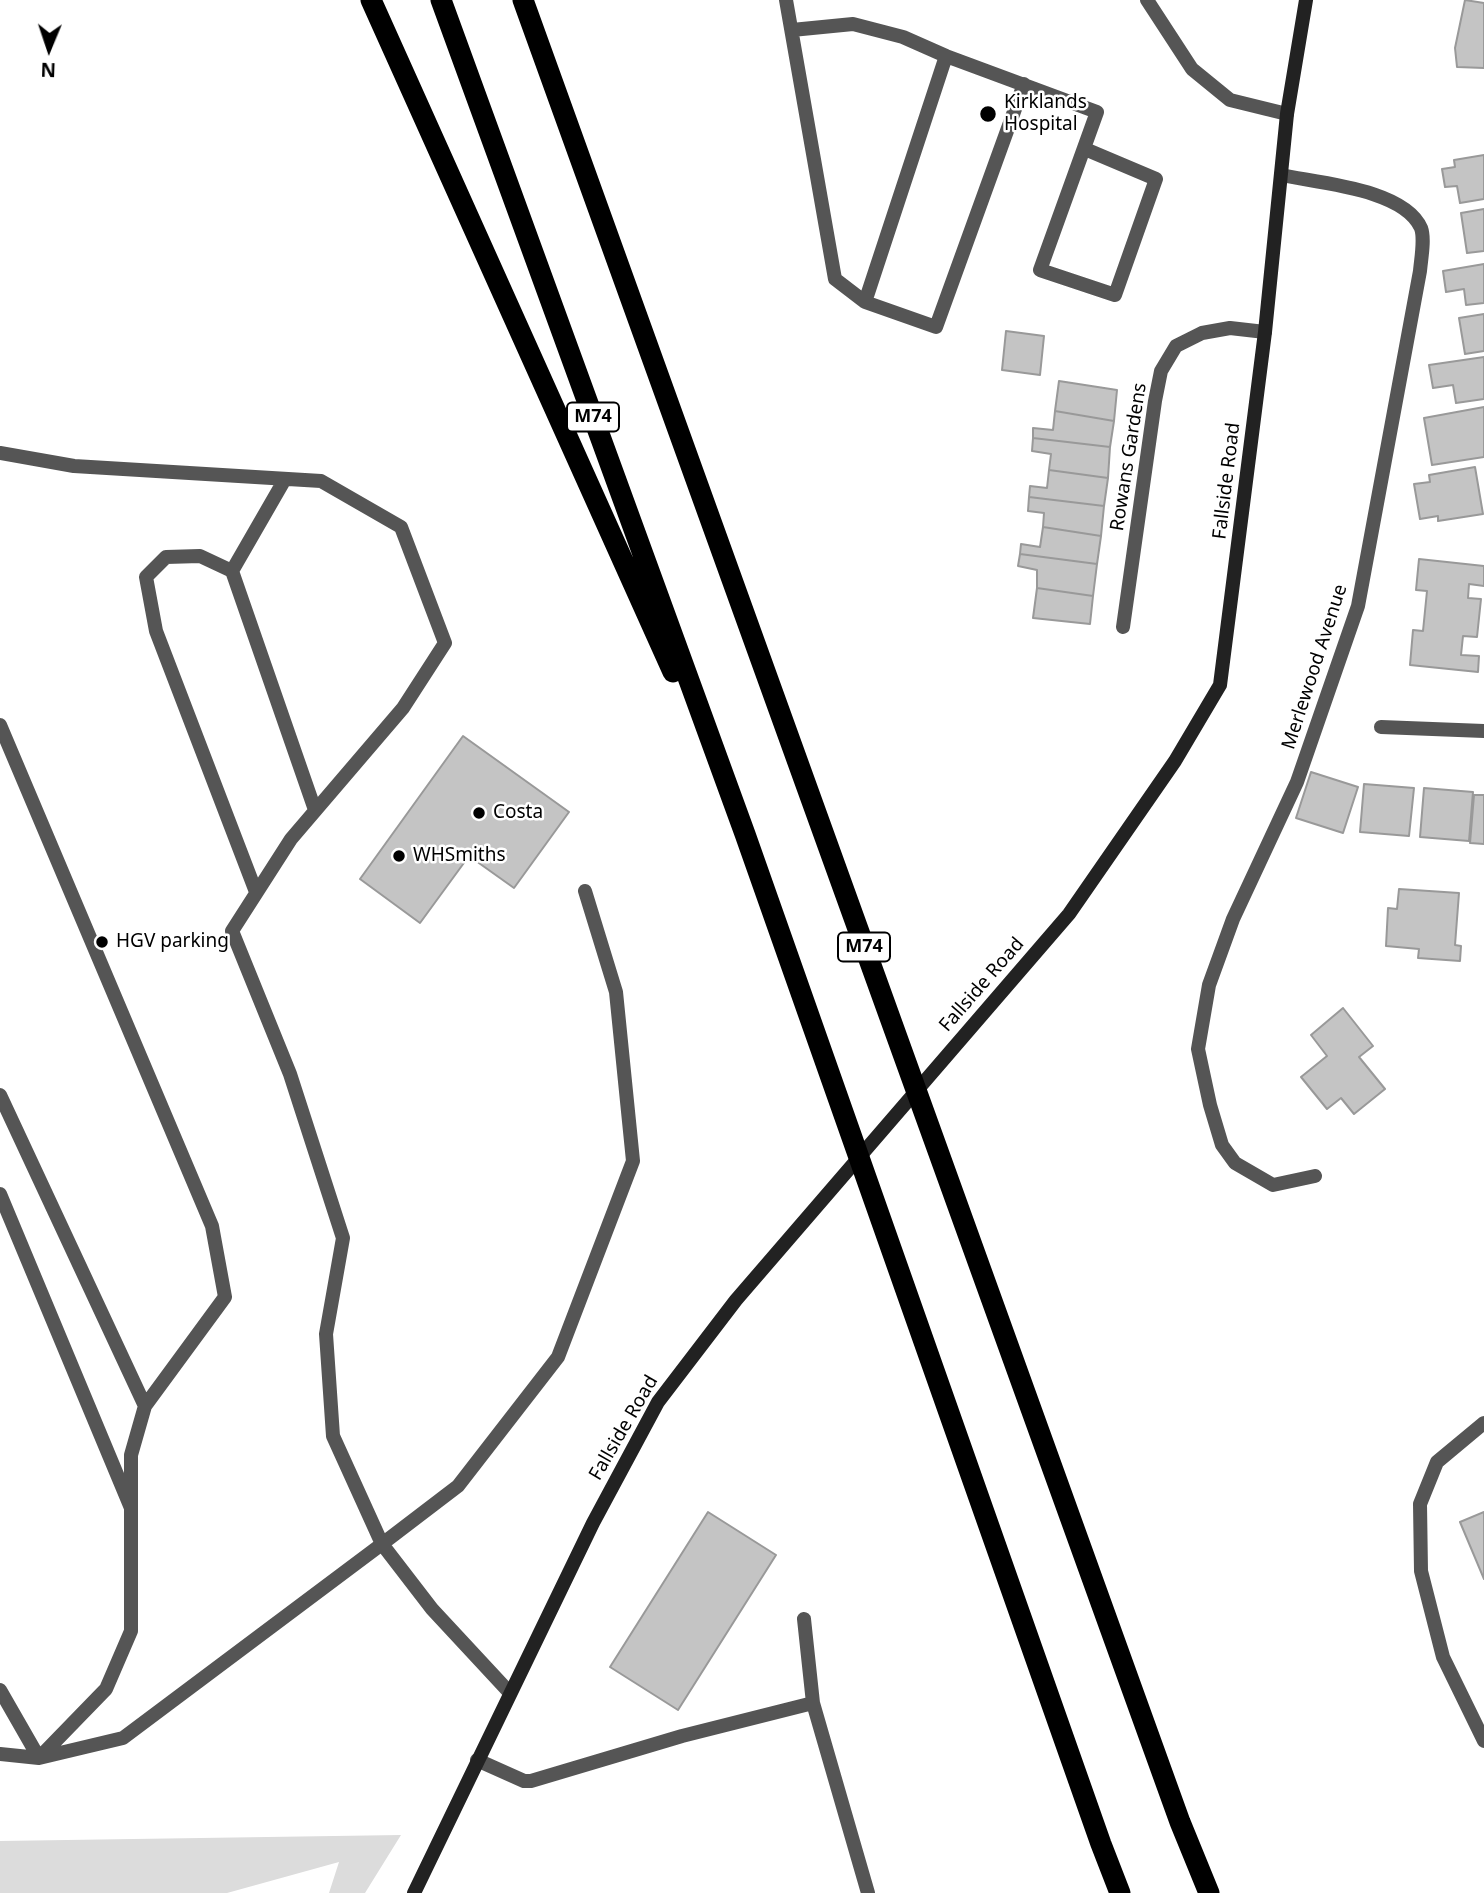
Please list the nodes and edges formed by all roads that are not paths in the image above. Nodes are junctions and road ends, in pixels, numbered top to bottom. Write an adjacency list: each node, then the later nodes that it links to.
1 (371, 0): 23 (highway)
2 (441, 0): 23 (highway, M74)
3 (523, 0): 44 (highway, M74)
4 (786, 0): 7 (street)
5 (1147, 0): 10 (street)
6 (1306, 0): 10 (street, Fallside Road)
7 (792, 30): 8 (street); 13 (street)
8 (946, 56): 9 (street); 13 (street)
9 (1024, 84): 11 (street); 13 (street)
10 (1287, 114): 12 (street, Fallside Road)
11 (1085, 149): 11 (street)
12 (1282, 175): 14 (street, Fallside Road); 27 (street, Merlewood Avenue)
13 (865, 302)
14 (1265, 332): 18 (street, Rowans Gardens); 35 (street, Fallside Road)
15 (0, 453): 16 (street)
16 (285, 479): 17 (street); 22 (street)
17 (232, 571): 22 (street); 25 (street)
18 (1123, 627)
19 (0, 725): 29 (street)
20 (1381, 727): 21 (street)
21 (1484, 731)
22 (316, 810): 25 (street)
23 (746, 834): 43 (highway, M74)
24 (585, 891): 32 (street)
25 (256, 892): 32 (street)
26 (0, 1095): 29 (street)
27 (1315, 1176)
28 (0, 1194): 31 (street)
29 (145, 1406): 31 (street)
30 (1484, 1423): 37 (street)
31 (131, 1508): 39 (street)
32 (382, 1544): 35 (street); 39 (street)
33 (804, 1619): 36 (street)
34 (0, 1690): 39 (street)
35 (510, 1693): 40 (street, Fallside Road)
36 (813, 1703): 40 (street); 42 (street)
37 (1484, 1741)
38 (0, 1754): 39 (street)
39 (38, 1758)
40 (477, 1760): 41 (street, Fallside Road)
41 (414, 1893)
42 (868, 1893)
43 (1120, 1893)
44 (1209, 1893)

